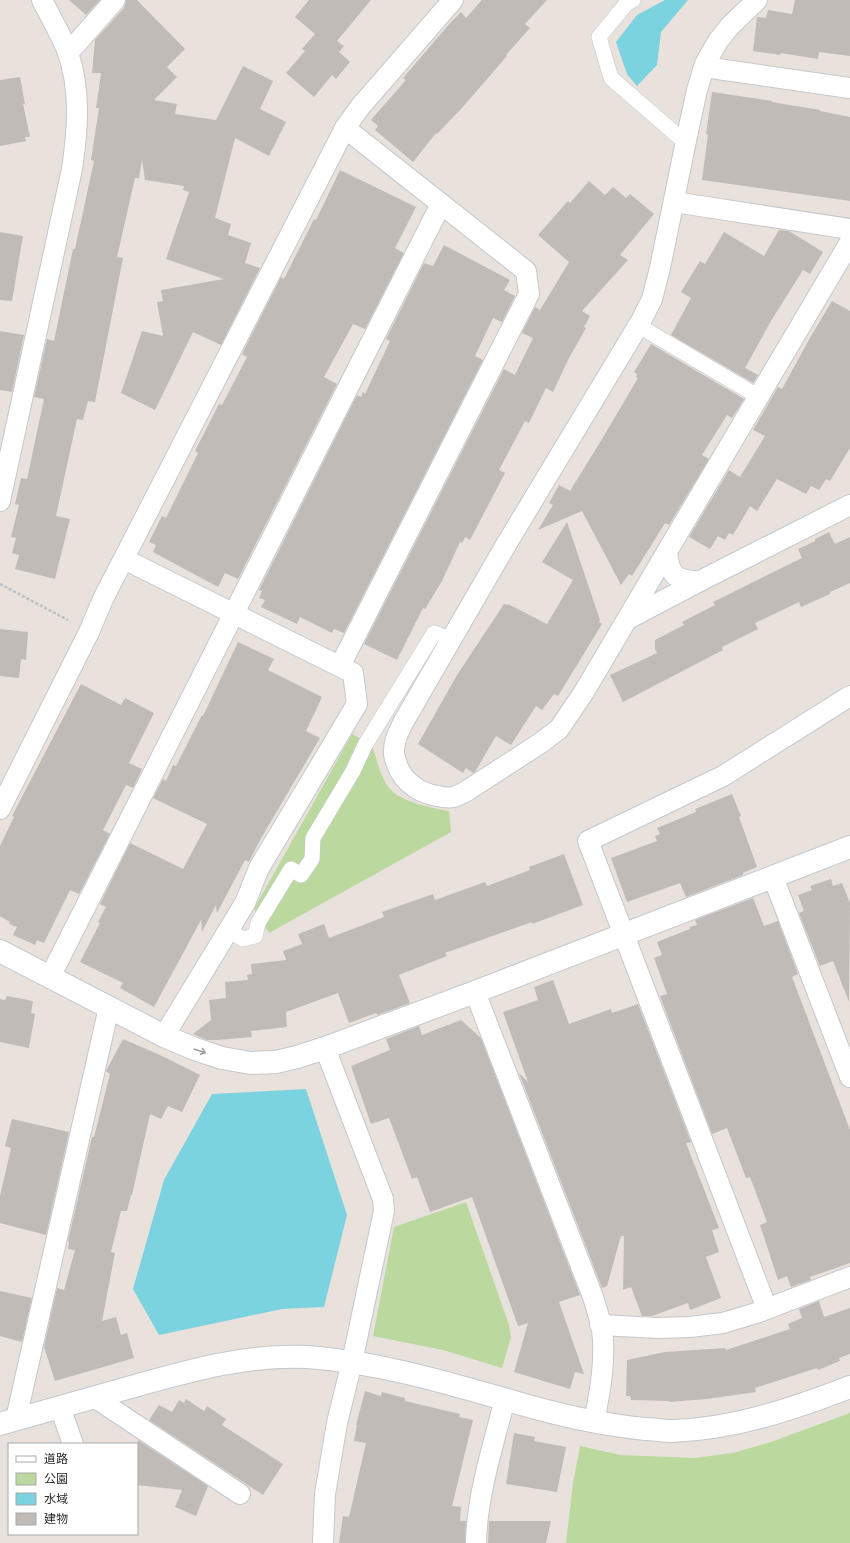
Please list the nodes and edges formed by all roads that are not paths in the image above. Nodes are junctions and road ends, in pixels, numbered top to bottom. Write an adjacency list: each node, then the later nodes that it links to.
1 (42, 0): 6 (street)
2 (115, 0): 6 (street)
3 (453, 0): 9 (street)
4 (633, 0): 10 (street)
5 (757, 0): 7 (street)
6 (68, 53): 17 (street)
7 (704, 67): 8 (street); 10 (street)
8 (850, 88)
9 (345, 128): 12 (street); 20 (street)
10 (686, 144): 11 (street)
11 (674, 202): 13 (street); 15 (street)
12 (441, 204): 22 (street); 25 (street)
13 (850, 229)
14 (850, 242): 16 (street)
15 (639, 326): 16 (street); 24 (street)
16 (759, 397): 19 (street)
17 (0, 501)
18 (850, 505): 21 (street)
19 (667, 553): 21 (street); 23 (street)
20 (124, 559): 22 (street); 27 (street)
21 (700, 581): 23 (street)
22 (234, 614): 25 (street); 33 (street)
23 (628, 619): 24 (street)
24 (452, 640): 30 (street)
25 (340, 666): 30 (street)
26 (850, 696): 31 (street)
27 (0, 809)
28 (850, 847): 29 (street)
29 (773, 877): 31 (street); 38 (street)
30 (228, 930): 36 (street)
31 (624, 934): 34 (street); 40 (street)
32 (0, 951): 33 (street)
33 (50, 977): 35 (street)
34 (475, 992): 37 (street); 41 (street)
35 (109, 1007): 36 (street); 47 (street)
36 (164, 1036): 37 (street, one-way to 37)
37 (325, 1048): 42 (street)
38 (850, 1077)
39 (850, 1277): 40 (street)
40 (767, 1309): 41 (street)
41 (600, 1325): 48 (street)
42 (352, 1362): 44 (street); 45 (street); 51 (street)
43 (850, 1387): 48 (street)
44 (94, 1397): 46 (street); 50 (street)
45 (505, 1399): 48 (street); 52 (street)
46 (60, 1407): 47 (street); 49 (street)
47 (8, 1422)
48 (594, 1422)
49 (73, 1443)
50 (240, 1494)
51 (323, 1543)
52 (476, 1543)

